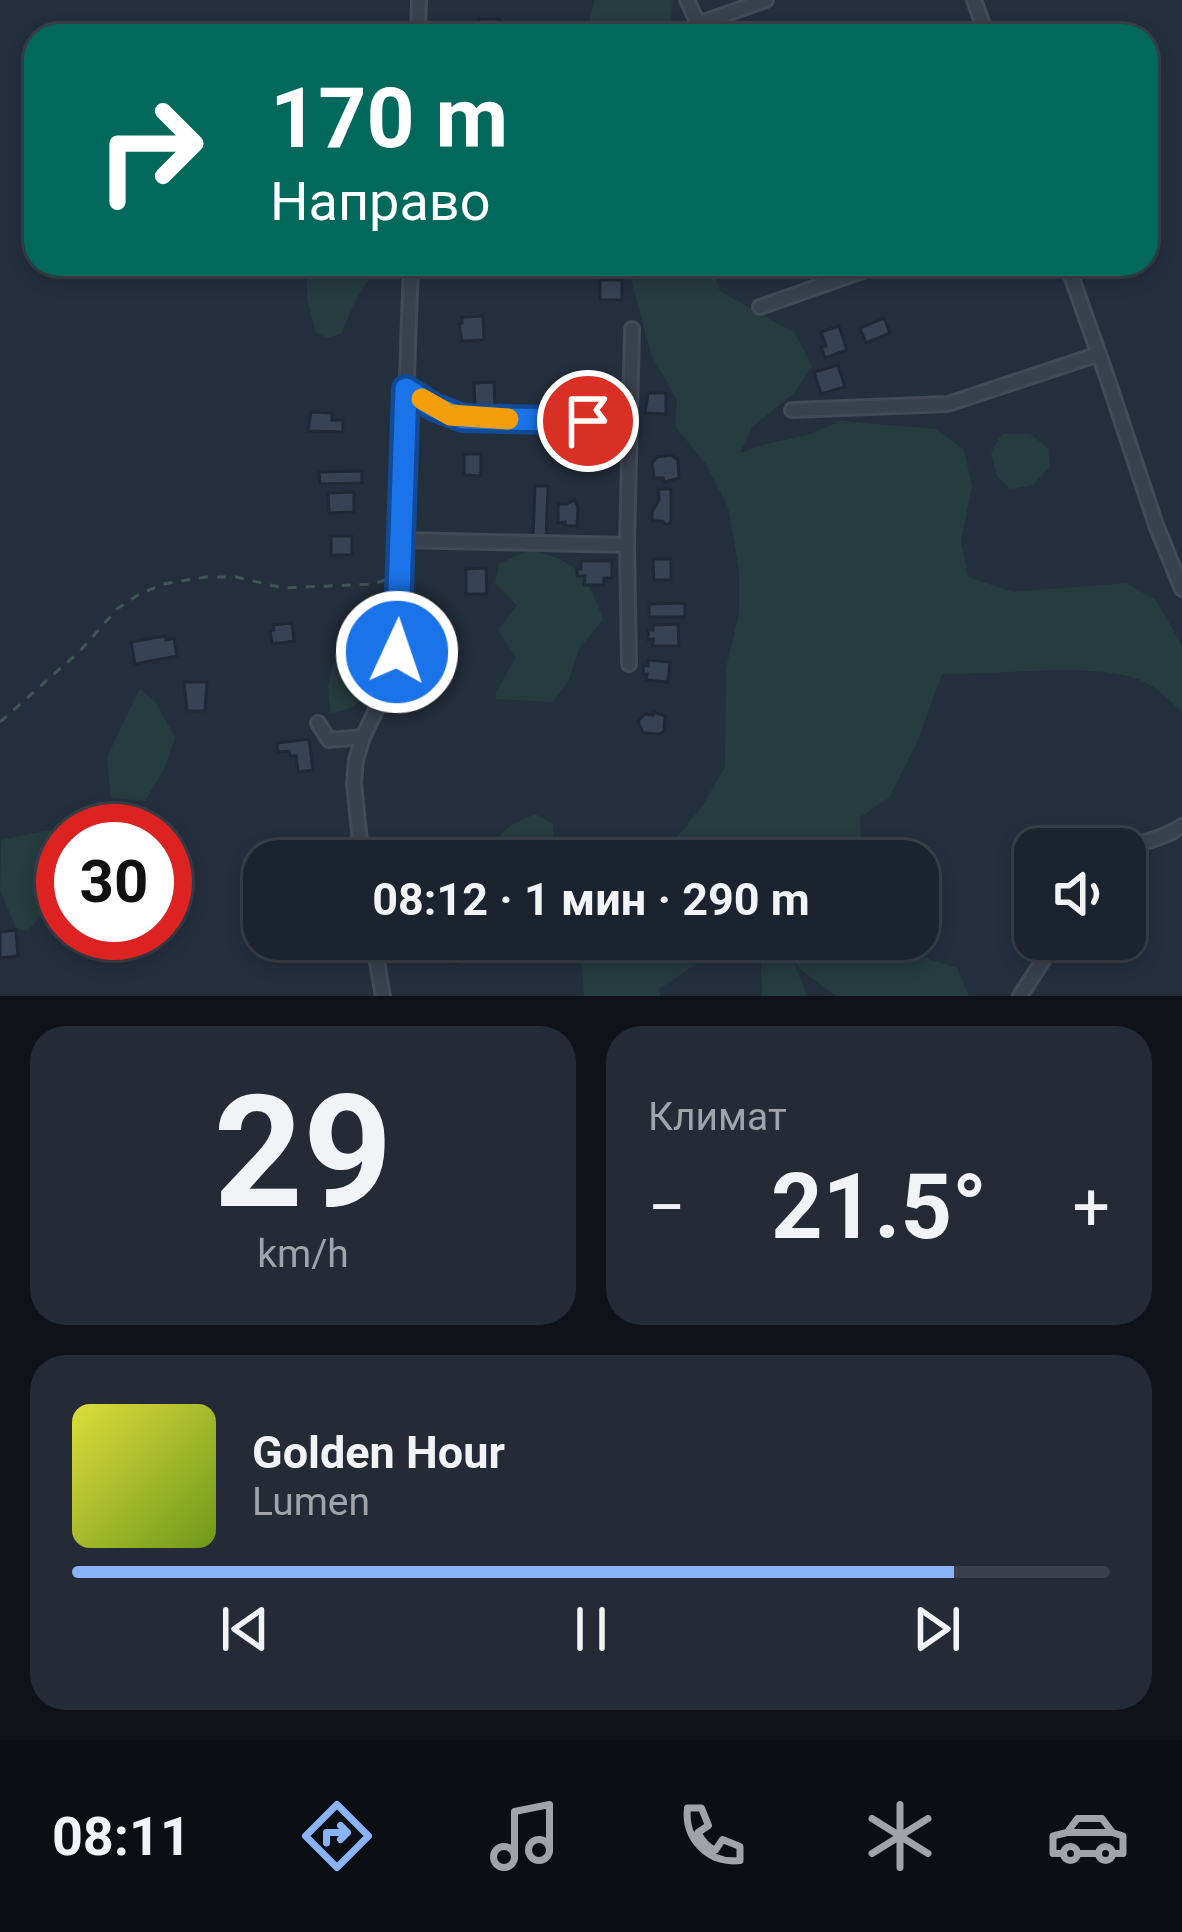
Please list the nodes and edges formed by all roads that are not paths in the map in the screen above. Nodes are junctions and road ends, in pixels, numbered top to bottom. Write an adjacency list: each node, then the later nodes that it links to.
1 (766, 0): 2 (street)
2 (714, 24)
3 (411, 276): 11 (street)
4 (823, 276): 7 (street)
5 (848, 276): 7 (street)
6 (1071, 276): 10 (street)
7 (826, 284): 8 (street)
8 (760, 307)
9 (632, 329): 13 (street)
10 (1099, 354): 12 (street); 16 (street)
11 (406, 389): 13 (street); 14 (street)
12 (792, 410)
13 (630, 422): 15 (street)
14 (402, 540): 15 (street); 19 (street)
15 (627, 545): 17 (street)
16 (1182, 589)
17 (629, 664)
18 (318, 723): 19 (street)
19 (363, 737): 21 (street)
20 (1182, 826): 22 (street)
21 (360, 840)
22 (1146, 842)
23 (377, 960): 25 (street)
24 (1044, 960): 26 (street)
25 (383, 996)
26 (1019, 996)

